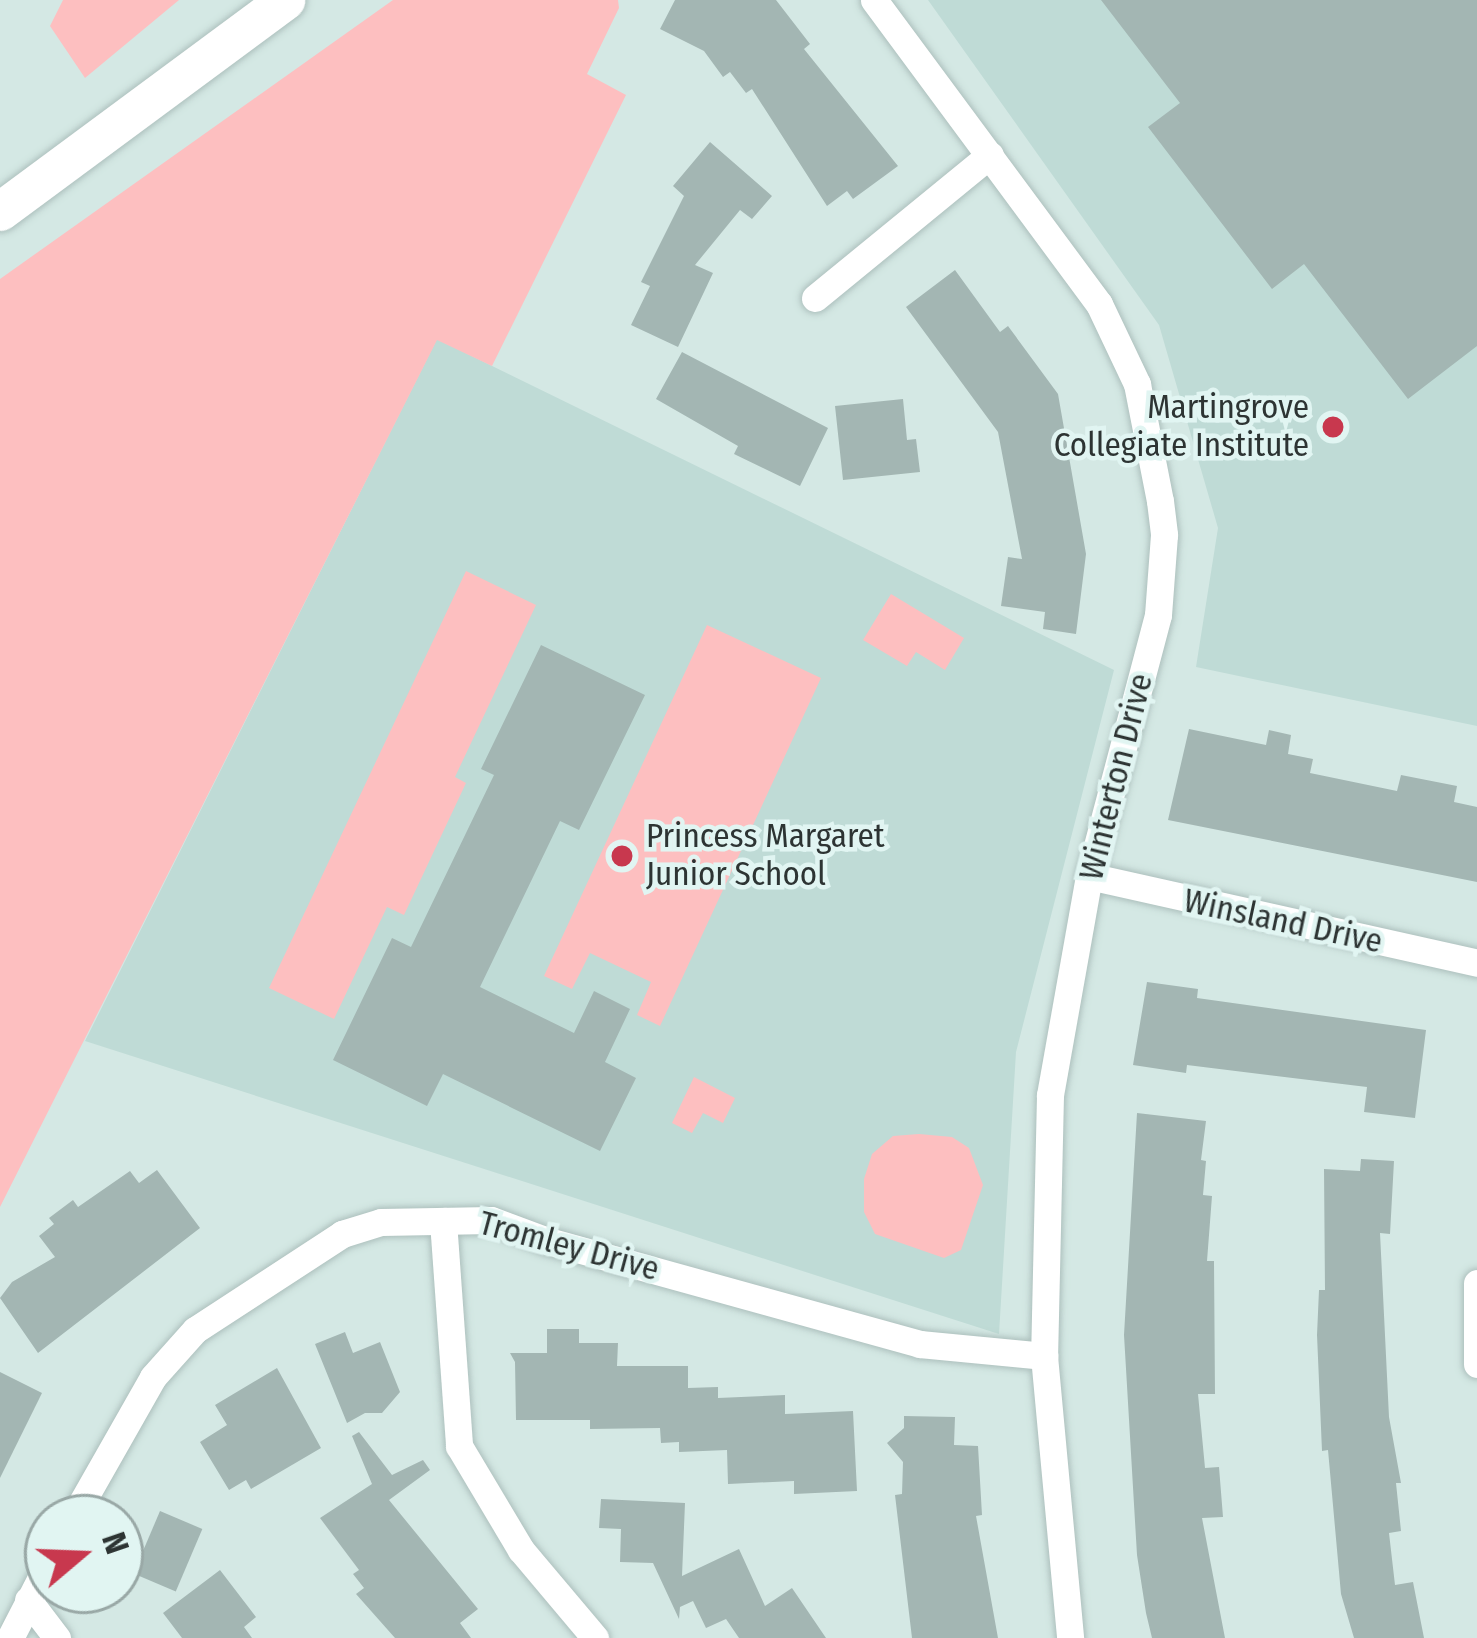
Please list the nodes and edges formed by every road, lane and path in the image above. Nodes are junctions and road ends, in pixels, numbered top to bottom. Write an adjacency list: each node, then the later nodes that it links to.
1 (285, 0): 4 (main road)
2 (874, 0): 3 (street, Winterton Drive)
3 (990, 154): 5 (street); 6 (street, Winterton Drive)
4 (0, 211)
5 (815, 298)
6 (1089, 876): 7 (street, Winsland Drive); 10 (street, Winterton Drive)
7 (1477, 964)
8 (442, 1221): 10 (street, Tromley Drive); 12 (street, Tromley Drive); 17 (street)
9 (1477, 1283): 11 (street)
10 (1044, 1357): 18 (street, Winterton Drive)
11 (1477, 1364)
12 (87, 1494)
13 (24, 1608): 15 (street)
14 (39, 1614): 16 (street)
15 (10, 1638)
16 (57, 1638)
17 (595, 1638)
18 (1070, 1638)

